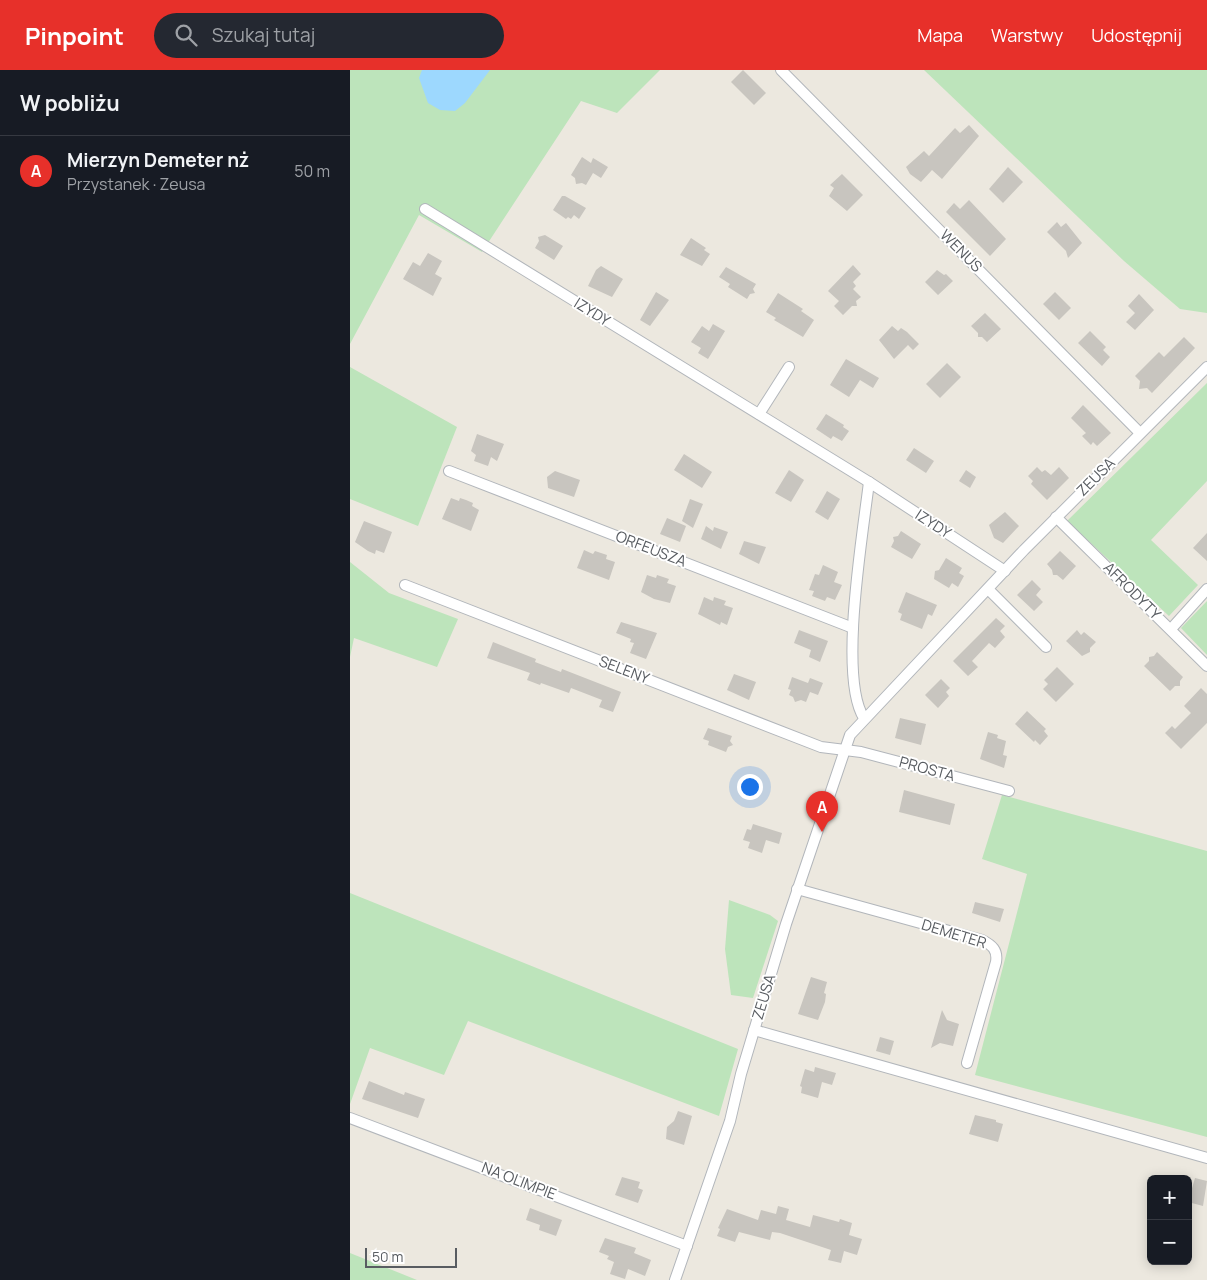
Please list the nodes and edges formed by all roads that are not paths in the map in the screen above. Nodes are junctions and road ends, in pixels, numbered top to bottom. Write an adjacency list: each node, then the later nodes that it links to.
1 (781, 70): 6 (street, WENUS)
2 (425, 209): 5 (street, IZYDY)
3 (789, 367): 5 (street)
4 (1207, 367): 6 (street, ZEUSA)
5 (759, 414): 8 (street, IZYDY)
6 (1140, 433): 9 (street, ZEUSA)
7 (449, 471): 14 (street, ORFEUSZA)
8 (869, 482): 10 (street, IZYDY); 14 (street)
9 (1056, 517): 10 (street, ZEUSA); 15 (street, AFRODYTY)
10 (1005, 570): 12 (street, ZEUSA)
11 (405, 585): 19 (street, SELENY)
12 (988, 589): 16 (street); 18 (street, ZEUSA)
13 (1207, 589): 15 (street)
14 (853, 628): 18 (street)
15 (1171, 629): 17 (street, AFRODYTY)
16 (1046, 647)
17 (1207, 666)
18 (864, 718): 19 (street, ZEUSA)
19 (843, 750): 20 (street, PROSTA); 21 (street, ZEUSA)
20 (1009, 791)
21 (797, 889): 22 (street, ZEUSA); 23 (street, DEMETER)
22 (754, 1030): 25 (street); 26 (street, ZEUSA)
23 (967, 1063)
24 (350, 1118): 26 (street, NA OLIMPIE)
25 (1207, 1158)
26 (687, 1246): 27 (street, ZEUSA)
27 (675, 1280)

